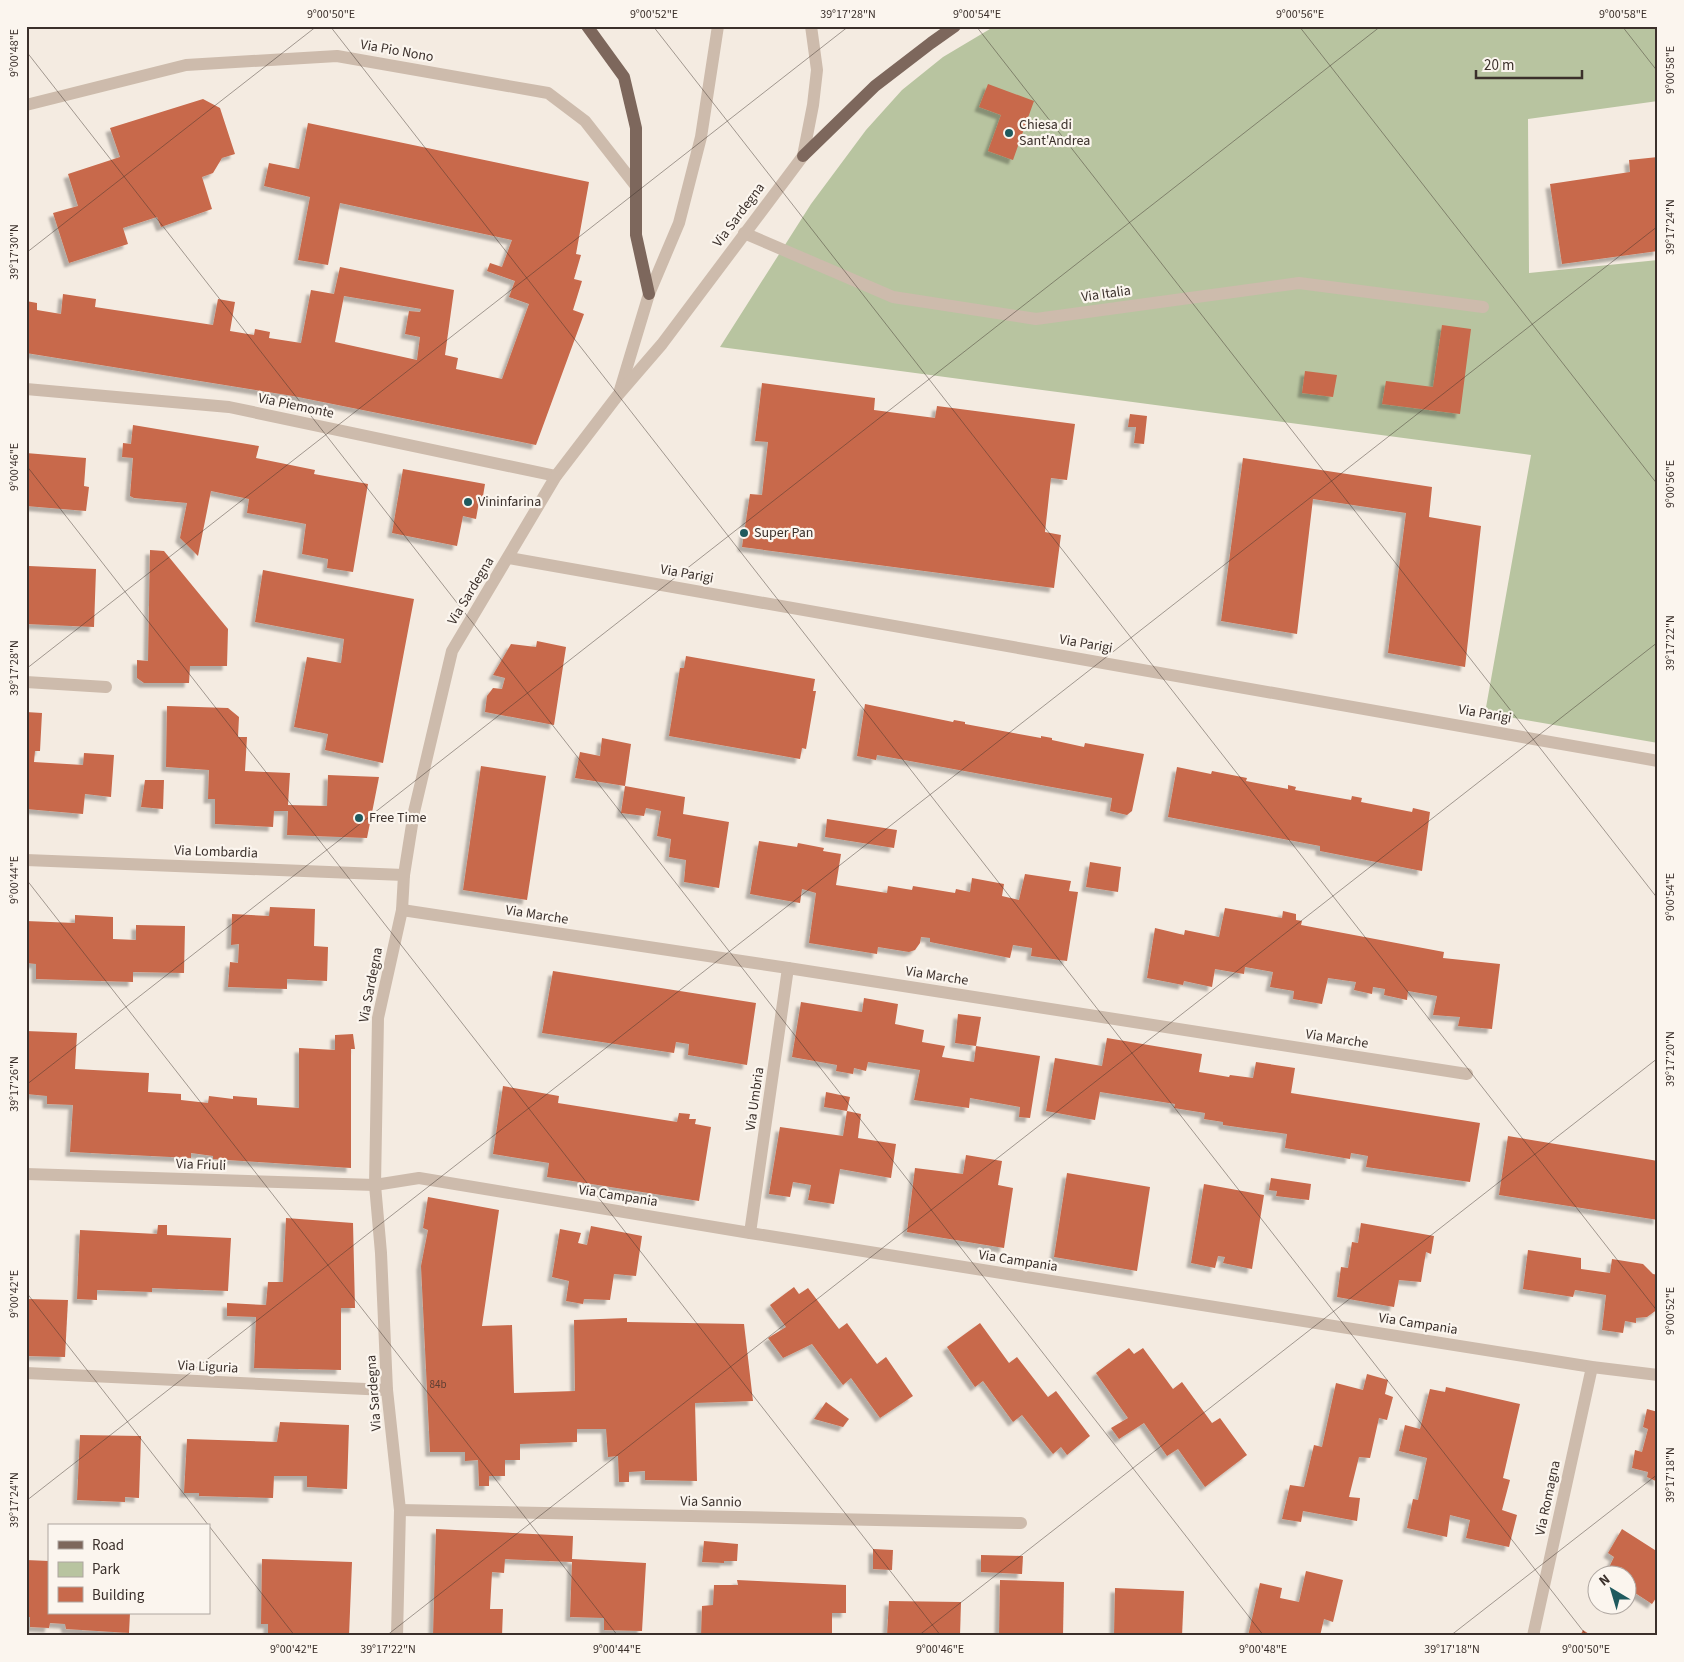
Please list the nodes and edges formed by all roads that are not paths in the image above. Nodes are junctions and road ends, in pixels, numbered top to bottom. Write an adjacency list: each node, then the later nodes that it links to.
1 (587, 26): 7 (main road)
2 (718, 26): 9 (street, Via Sardegna)
3 (811, 26): 6 (street, Via Sardegna)
4 (955, 26): 6 (main road)
5 (26, 105): 7 (street, Via Pio Nono)
6 (802, 156): 8 (street, Via Sardegna)
7 (636, 186): 9 (main road)
8 (744, 233): 10 (street, Via Italia); 12 (street, Via Sardegna)
9 (649, 294): 12 (street, Via Sardegna)
10 (1483, 307)
11 (26, 389): 13 (street, Via Piemonte)
12 (618, 395): 13 (street, Via Sardegna)
13 (556, 476): 14 (street, Via Sardegna)
14 (509, 558): 17 (street, Via Parigi); 19 (street, Via Sardegna)
15 (26, 682): 16 (street)
16 (106, 687)
17 (1658, 760)
18 (26, 860): 19 (street, Via Lombardia)
19 (404, 875): 20 (street, Via Sardegna)
20 (402, 910): 21 (street, Via Marche); 24 (street, Via Sardegna)
21 (788, 968): 22 (street, Via Marche); 25 (street, Via Umbria)
22 (1467, 1074)
23 (26, 1174): 24 (street, Via Friuli)
24 (374, 1185): 25 (street, Via Campania); 29 (street, Via Sardegna)
25 (750, 1233): 26 (street, Via Campania)
26 (1592, 1367): 28 (street, Via Campania); 33 (street, Via Romagna)
27 (26, 1373): 29 (street, Via Liguria)
28 (1658, 1375)
29 (387, 1390): 30 (street, Via Sardegna)
30 (400, 1510): 31 (street, Via Sannio); 32 (street, Via Sardegna)
31 (1022, 1523)
32 (397, 1636)
33 (1533, 1636)

